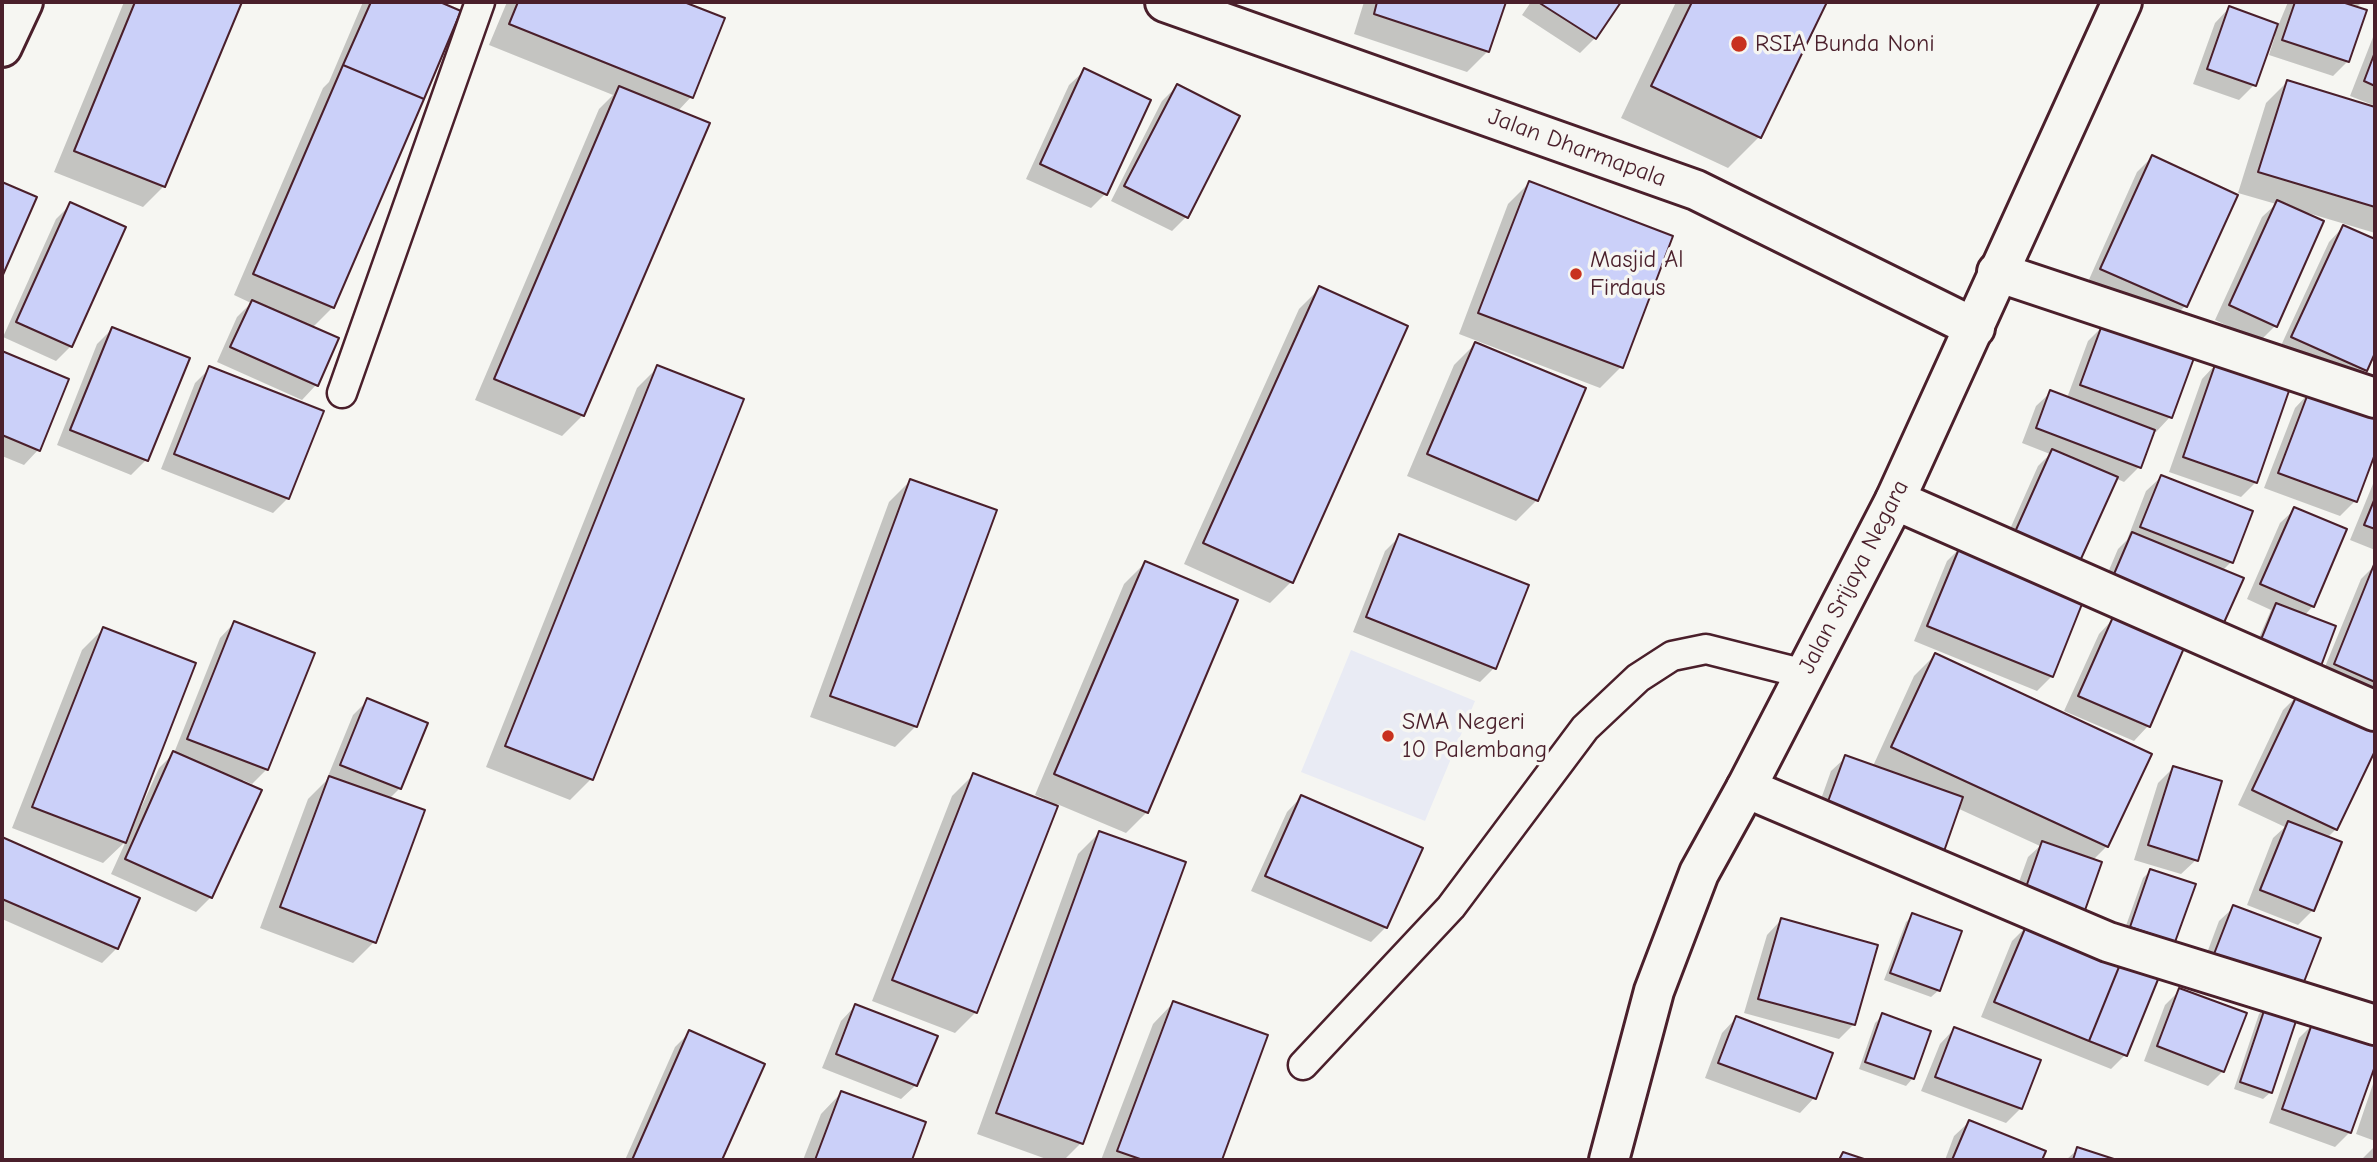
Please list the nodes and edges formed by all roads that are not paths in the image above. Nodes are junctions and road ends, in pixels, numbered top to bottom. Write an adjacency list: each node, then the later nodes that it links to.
1 (23, 2): 5 (street)
2 (480, 2): 8 (lane)
3 (1165, 2): 7 (street, Jalan Dharmapala)
4 (2122, 2): 6 (street, Jalan Srijaya Negara)
5 (2, 47)
6 (1997, 272): 7 (street, Jalan Srijaya Negara); 9 (street)
7 (1975, 328): 10 (street, Jalan Srijaya Negara)
8 (342, 393)
9 (2375, 398)
10 (1895, 500): 11 (street, Jalan Srijaya Negara); 12 (street)
11 (1805, 674): 13 (street, Jalan Srijaya Negara); 15 (lane)
12 (2375, 711)
13 (1746, 788): 14 (street); 16 (street, Jalan Srijaya Negara)
14 (2375, 1025)
15 (1303, 1065)
16 (1609, 1160)

